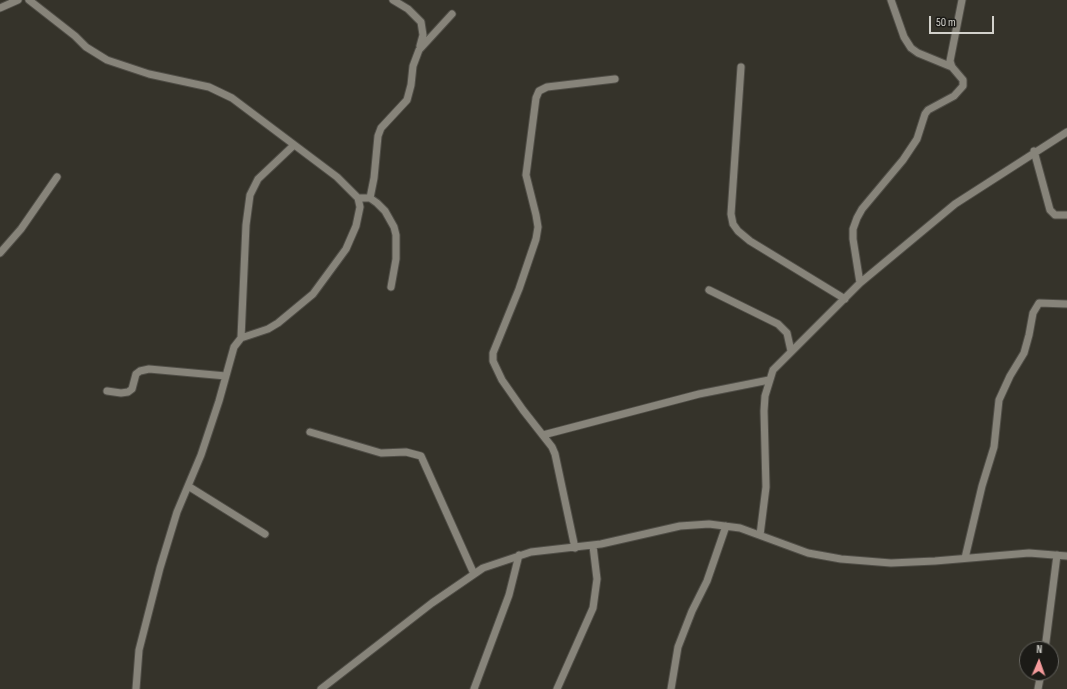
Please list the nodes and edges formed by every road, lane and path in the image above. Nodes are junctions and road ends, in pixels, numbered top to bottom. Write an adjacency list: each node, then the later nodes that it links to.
1 (18, 0): 6 (street)
2 (29, 0): 13 (street)
3 (393, 0): 8 (street)
4 (962, 0): 10 (street)
5 (893, 2): 10 (street)
6 (0, 8)
7 (452, 14): 8 (street)
8 (419, 50): 17 (street)
9 (741, 67): 23 (street)
10 (952, 67): 20 (street)
11 (615, 79): 31 (street)
12 (1067, 132): 14 (street)
13 (294, 145): 16 (street); 25 (street)
14 (1034, 151): 18 (street); 20 (street)
15 (57, 176): 19 (street)
16 (358, 198): 17 (street); 25 (street)
17 (370, 198): 21 (street)
18 (1067, 215)
19 (0, 253)
20 (860, 283): 23 (street)
21 (392, 288)
22 (709, 290): 26 (street)
23 (845, 299): 26 (street)
24 (1067, 304): 41 (street)
25 (241, 338): 27 (street)
26 (791, 351): 28 (street)
27 (226, 376): 29 (street); 32 (street)
28 (769, 380): 31 (street); 35 (street)
29 (107, 392)
30 (310, 432): 42 (street)
31 (543, 435): 37 (street)
32 (188, 486): 34 (street); 44 (street)
33 (726, 526): 35 (street); 36 (street); 48 (street)
34 (265, 534)
35 (760, 535): 41 (street)
36 (593, 546): 37 (street); 47 (street)
37 (575, 548): 39 (street)
38 (1057, 554): 40 (street); 41 (street); 43 (street)
39 (519, 555): 42 (street); 46 (street)
40 (1067, 556)
41 (965, 558)
42 (474, 574): 45 (street)
43 (1045, 641)
44 (136, 689)
45 (321, 689)
46 (474, 689)
47 (556, 689)
48 (671, 689)

